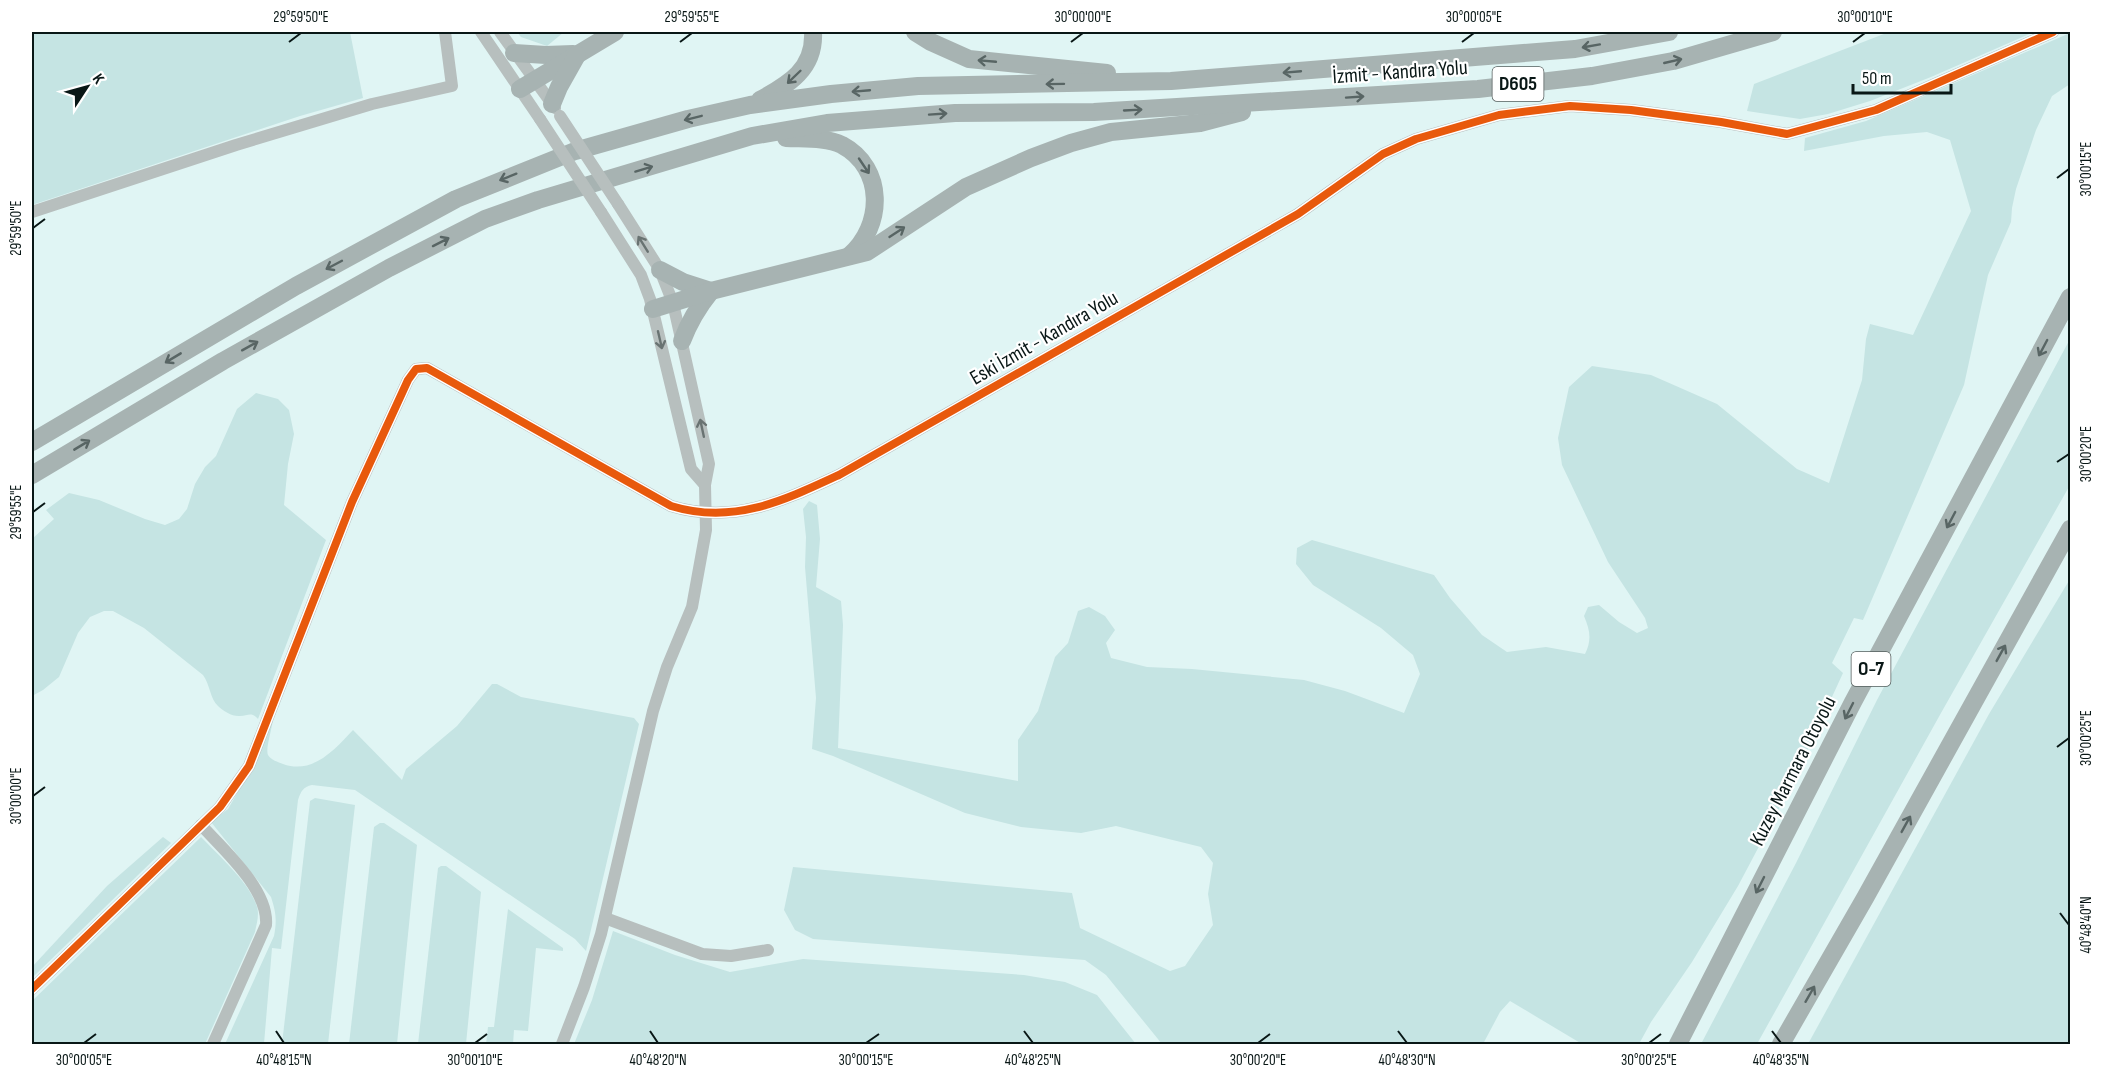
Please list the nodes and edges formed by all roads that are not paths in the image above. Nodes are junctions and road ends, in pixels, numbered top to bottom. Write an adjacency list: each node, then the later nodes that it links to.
1 (446, 32): 18 (street)
2 (481, 32): 13 (street)
3 (500, 32): 10 (street)
4 (615, 32): 11 (highway)
5 (813, 32): 15 (highway, one-way to 15)
6 (915, 32): 12 (highway, one-way to 6)
7 (1669, 32): 12 (highway, one-way to 12)
8 (1773, 32): 14 (highway, İzmit - Kandıra Yolu / D605, one-way to 8)
9 (2053, 32): 29 (street, Eski İzmit - Kandıra Yolu)
10 (514, 53): 11 (highway); 13 (street)
11 (578, 54): 13 (highway); 16 (highway)
12 (1171, 81): 15 (highway, one-way to 15)
13 (527, 84): 16 (street); 24 (street, bridge)
14 (1275, 102): 17 (highway, one-way to 14); 19 (highway, one-way to 14)
15 (750, 105): 26 (highway, one-way to 26)
16 (556, 110): 20 (street, one-way to 16, bridge)
17 (752, 136): 19 (highway, one-way to 19); 27 (highway, one-way to 17)
18 (32, 212)
19 (845, 259): 21 (highway)
20 (660, 270): 21 (highway); 23 (street)
21 (711, 291): 23 (highway); 25 (highway)
22 (2070, 297): 37 (highway, Kuzey Marmara Otoyolu / O-7, one-way to 37)
23 (673, 303): 24 (highway); 25 (street)
24 (653, 309): 28 (street, one-way to 28)
25 (682, 341): 28 (street, one-way to 25)
26 (32, 442)
27 (32, 475)
28 (705, 485): 29 (street)
29 (705, 513): 31 (street, Eski İzmit - Kandıra Yolu); 32 (street)
30 (2070, 529): 38 (highway, one-way to 30)
31 (201, 825): 34 (street); 35 (street)
32 (604, 918): 33 (street); 36 (street)
33 (768, 950)
34 (32, 989)
35 (213, 1044)
36 (562, 1044)
37 (1678, 1044)
38 (1781, 1044)

